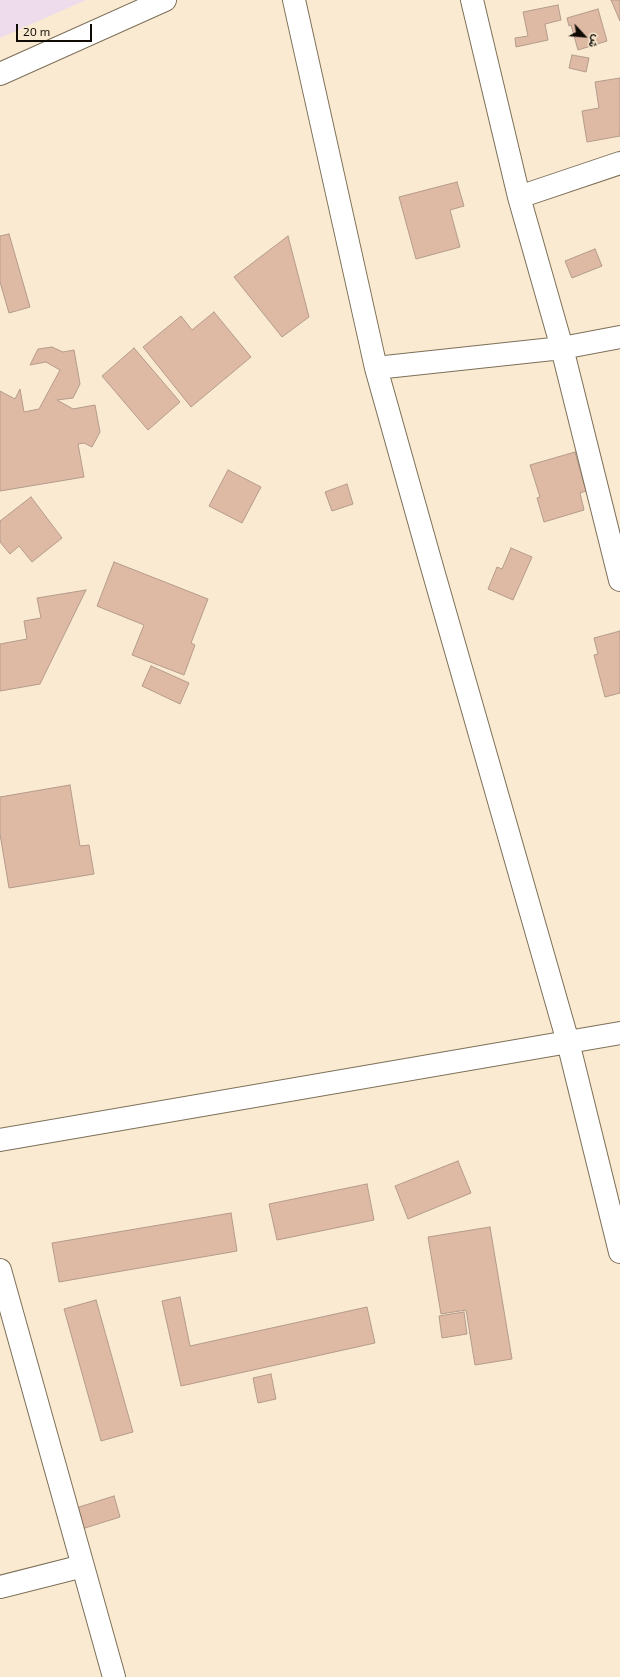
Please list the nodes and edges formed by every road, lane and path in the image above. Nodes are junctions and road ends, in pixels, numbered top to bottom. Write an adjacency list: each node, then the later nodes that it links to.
1 (165, 0): 4 (street)
2 (294, 0): 9 (street)
3 (476, 1): 6 (street)
4 (0, 74)
5 (620, 163): 6 (street)
6 (519, 197): 8 (street)
7 (620, 337): 8 (street)
8 (562, 348): 9 (street); 10 (street)
9 (376, 368): 12 (street)
10 (620, 580)
11 (620, 1033): 12 (street)
12 (568, 1042): 13 (street); 14 (street)
13 (0, 1140)
14 (620, 1252)
15 (0, 1270): 16 (street)
16 (83, 1566): 17 (street); 18 (street)
17 (0, 1587)
18 (114, 1677)

